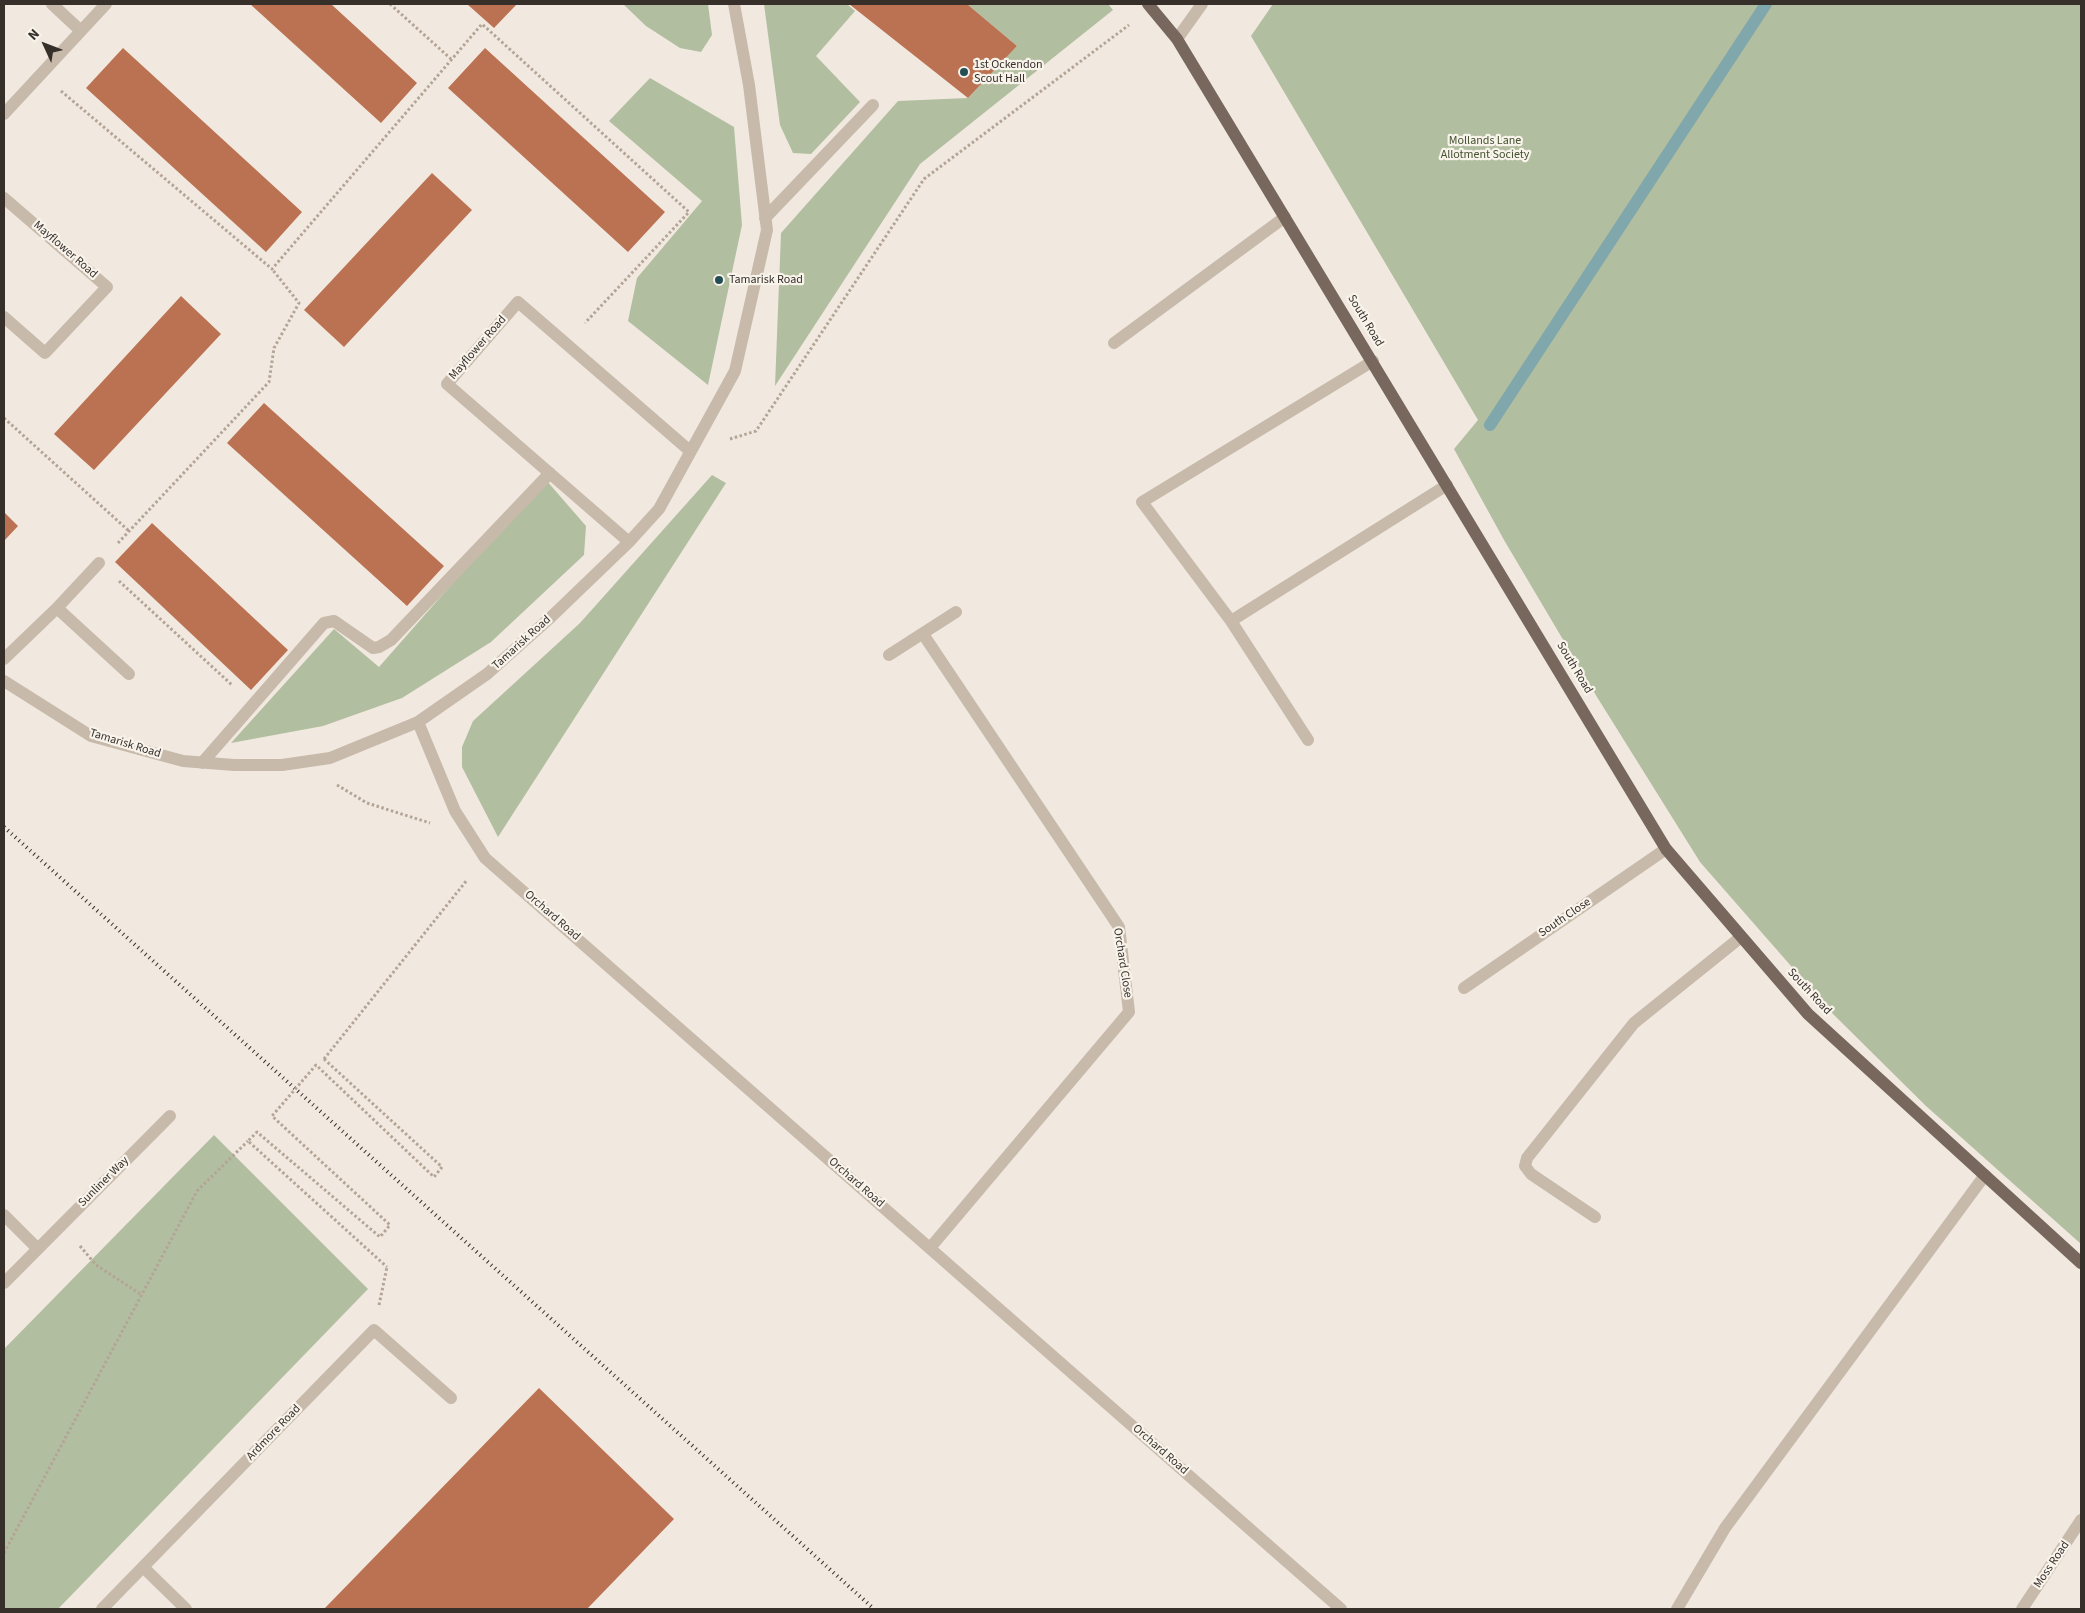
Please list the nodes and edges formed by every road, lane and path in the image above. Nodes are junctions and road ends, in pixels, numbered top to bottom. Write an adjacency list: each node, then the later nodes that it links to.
1 (52, 4): 7 (street)
2 (106, 4): 7 (street)
3 (390, 4): 9 (path)
4 (734, 4): 15 (street, Tamarisk Road)
5 (1202, 4): 8 (street)
6 (1150, 6): 8 (main road, South Road); 22 (path)
7 (81, 31): 10 (street)
8 (1177, 39): 14 (main road, South Road)
9 (451, 59): 16 (path); 19 (path)
10 (41, 74): 12 (street); 16 (path)
11 (873, 106): 15 (street)
12 (4, 114)
13 (4, 198): 17 (street, Mayflower Road)
14 (1285, 217): 18 (street); 20 (main road, South Road)
15 (765, 218): 22 (street, Tamarisk Road)
16 (272, 268): 25 (path)
17 (4, 317)
18 (1114, 343)
19 (566, 344): 22 (street, Mayflower Road); 23 (street, Mayflower Road)
20 (1373, 361): 24 (main road, South Road); 30 (street)
21 (4, 418): 25 (path)
22 (690, 451): 26 (street, Tamarisk Road)
23 (550, 473): 26 (street, Mayflower Road); 36 (street)
24 (1448, 485): 30 (street); 42 (main road, South Road)
25 (129, 531): 27 (path)
26 (629, 542): 37 (street, Tamarisk Road)
27 (99, 562): 28 (street); 36 (path)
28 (57, 608): 33 (street); 34 (street)
29 (956, 612): 31 (street)
30 (1231, 621): 38 (street)
31 (923, 634): 32 (street); 53 (street, Orchard Close)
32 (890, 656)
33 (4, 659)
34 (129, 674)
35 (4, 681): 40 (street, Tamarisk Road)
36 (253, 703): 40 (street)
37 (418, 722): 39 (street, Tamarisk Road); 43 (street, Orchard Road)
38 (1308, 740)
39 (297, 762): 40 (street, Tamarisk Road); 41 (path)
40 (202, 763)
41 (439, 826)
42 (1666, 849): 44 (main road, South Road); 45 (street, South Close)
43 (485, 858): 47 (path, bridge); 53 (street, Orchard Road)
44 (1742, 937): 48 (main road, South Road); 50 (street)
45 (1464, 988)
46 (170, 1116): 51 (street, Sunliner Way)
47 (248, 1141): 56 (path); 57 (path, bridge)
48 (1985, 1175): 54 (main road, South Road); 65 (street)
49 (4, 1214): 52 (street)
50 (1595, 1217)
51 (62, 1224): 52 (street, Sunliner Way); 56 (path)
52 (38, 1248): 55 (street, Sunliner Way)
53 (930, 1248): 64 (street, Orchard Road)
54 (2081, 1263)
55 (4, 1283)
56 (142, 1295): 60 (path)
57 (374, 1330): 58 (street); 61 (street, Ardmore Road)
58 (451, 1398)
59 (2081, 1520): 66 (street, Moss Road)
60 (4, 1553)
61 (143, 1567): 62 (street, Ardmore Road); 63 (street)
62 (102, 1609)
63 (186, 1609)
64 (1341, 1609)
65 (1677, 1609)
66 (2022, 1609)

